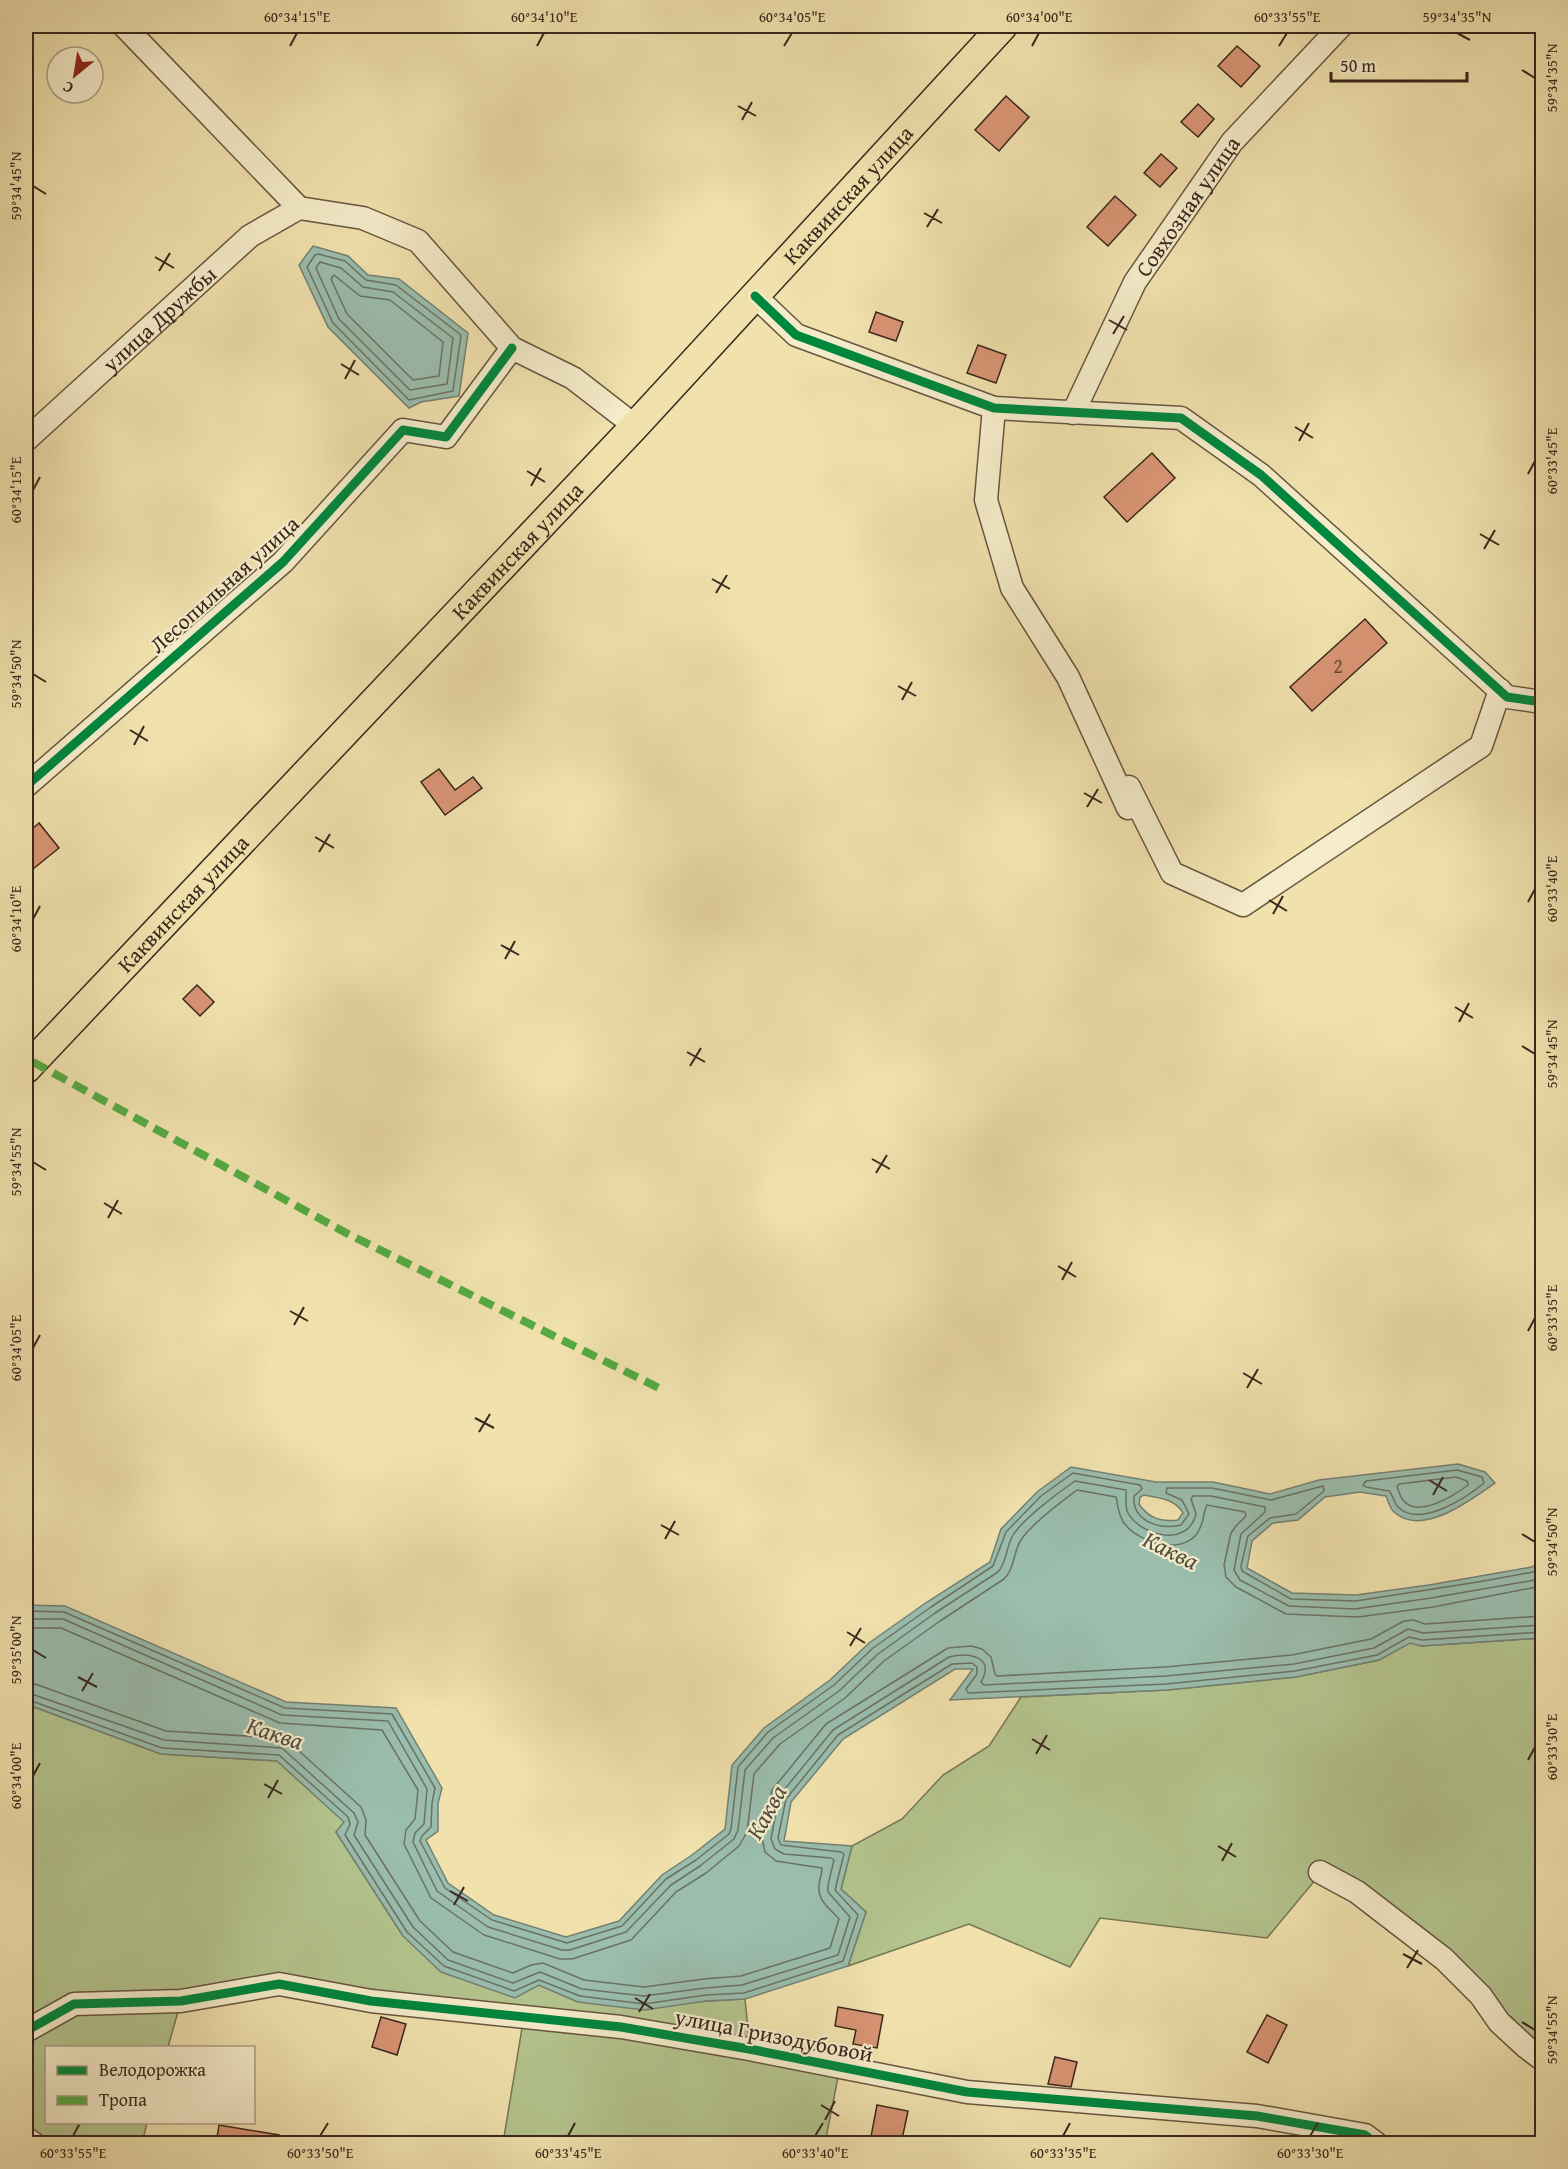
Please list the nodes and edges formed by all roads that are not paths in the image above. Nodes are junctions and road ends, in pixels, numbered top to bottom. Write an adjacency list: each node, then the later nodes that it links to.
1 (124, 26): 4 (street)
2 (1003, 26): 5 (main road, Каквинская улица)
3 (1341, 26): 8 (street, Совхозная улица)
4 (299, 208): 6 (street); 10 (street, улица Дружбы)
5 (755, 296): 7 (street); 9 (main road, Каквинская улица)
6 (512, 348): 9 (street); 13 (street, Лесопильная улица)
7 (994, 408): 8 (street); 15 (street)
8 (1073, 413): 11 (street)
9 (635, 426): 16 (main road, Каквинская улица)
10 (26, 440)
11 (1500, 690): 12 (street); 14 (street)
12 (1542, 702)
13 (26, 786)
14 (1129, 787)
15 (1152, 859)
16 (26, 1069)
17 (1320, 1872): 19 (street)
18 (26, 2031): 22 (street, улица Гризодубовой)
19 (1542, 2059)
20 (26, 2138): 21 (street)
21 (34, 2144)
22 (1377, 2144)

